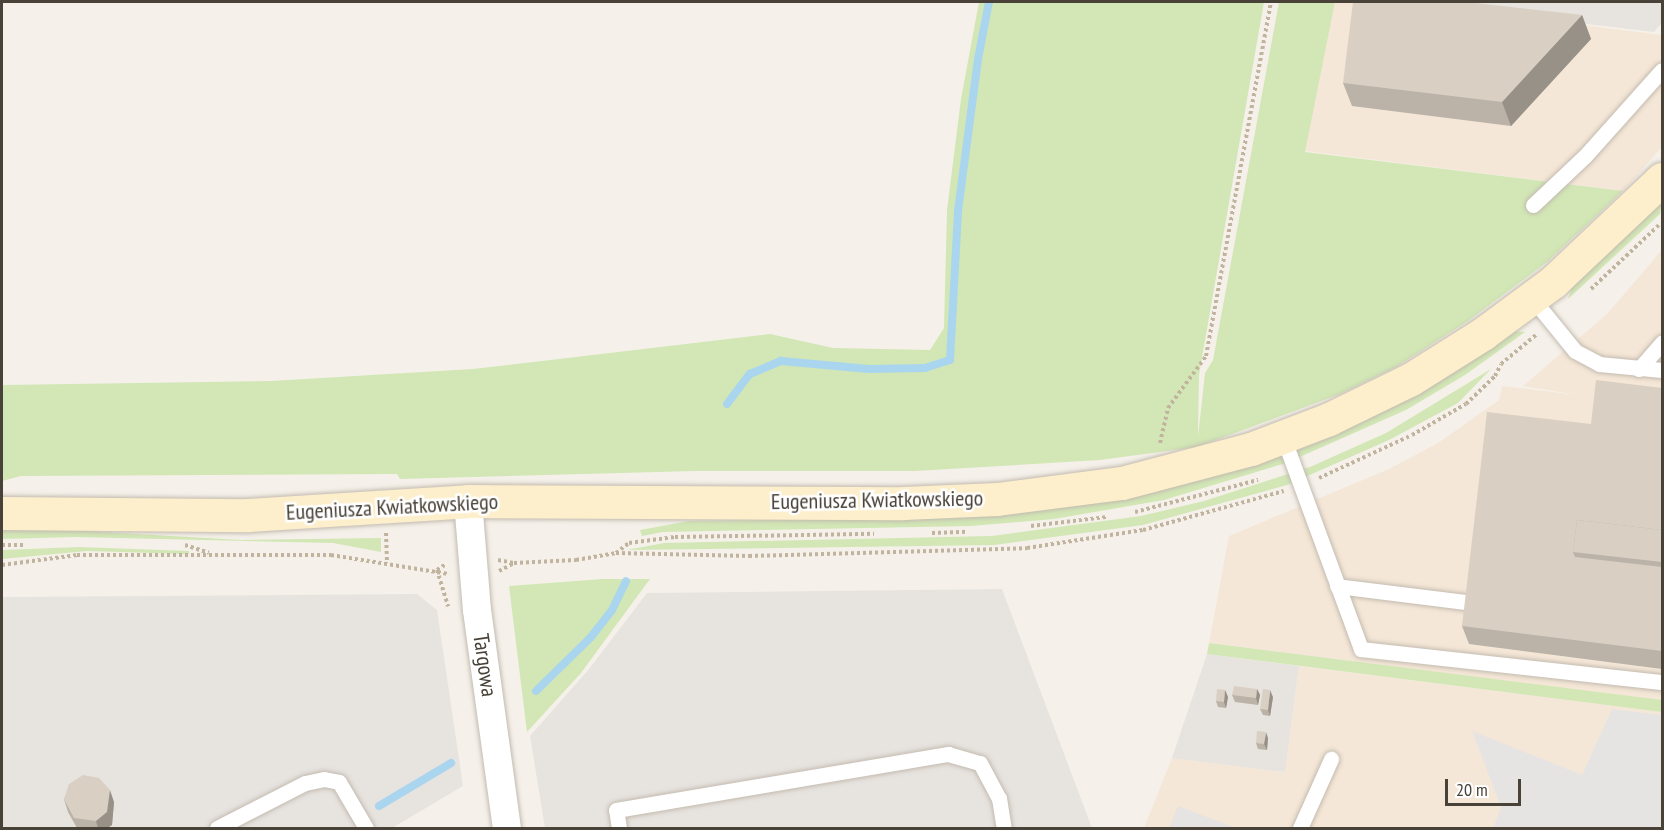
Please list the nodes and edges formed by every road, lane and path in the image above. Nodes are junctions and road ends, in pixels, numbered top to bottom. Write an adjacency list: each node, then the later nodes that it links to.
1 (1271, 2): 10 (path)
2 (1662, 70): 4 (lane)
3 (1662, 179): 5 (main road, Eugeniusza Kwiatkowskiego)
4 (1533, 204)
5 (1532, 298): 7 (lane); 9 (main road, Eugeniusza Kwiatkowskiego)
6 (1662, 343): 7 (lane)
7 (1640, 369): 8 (lane)
8 (1662, 370)
9 (1283, 437): 10 (main road, Eugeniusza Kwiatkowskiego); 16 (lane)
10 (1166, 474): 11 (main road, Eugeniusza Kwiatkowskiego)
11 (468, 501): 12 (main road, Eugeniusza Kwiatkowskiego); 23 (street, Targowa)
12 (2, 513)
13 (616, 553): 14 (path)
14 (514, 563)
15 (2, 565): 18 (path)
16 (1337, 586): 17 (lane); 19 (lane)
17 (1474, 603)
18 (450, 615)
19 (1662, 682)
20 (1331, 759): 26 (lane)
21 (217, 828): 22 (lane)
22 (366, 828)
23 (507, 828)
24 (619, 828): 25 (lane)
25 (1004, 828)
26 (1300, 828)

